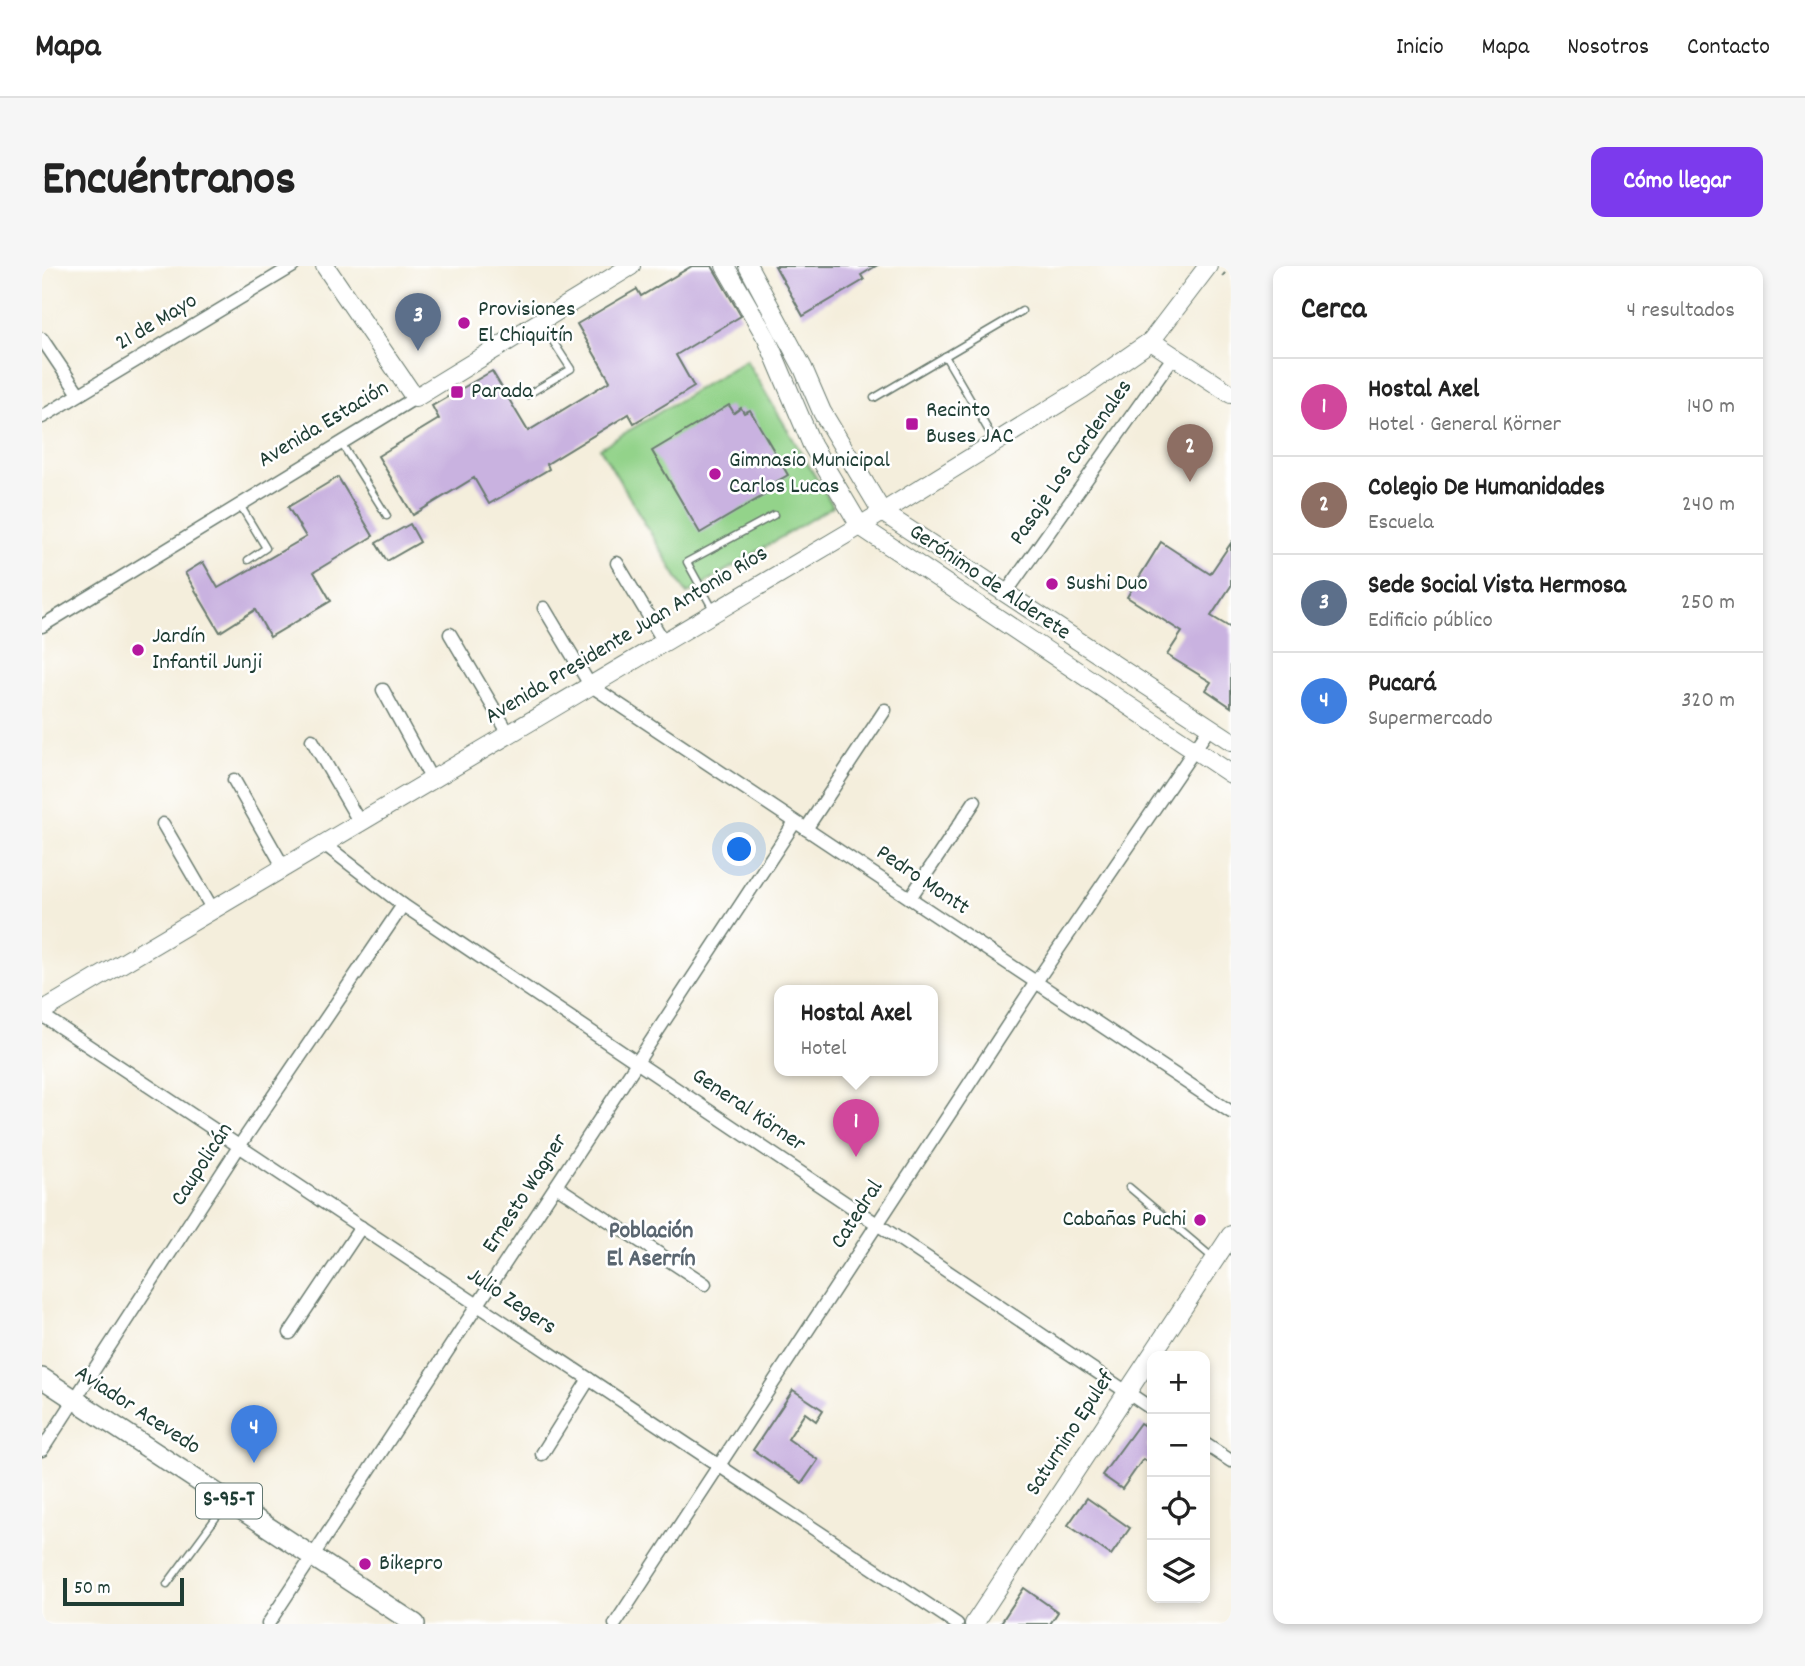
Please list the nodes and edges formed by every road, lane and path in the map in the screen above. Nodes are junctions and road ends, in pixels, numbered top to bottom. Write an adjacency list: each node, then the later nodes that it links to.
1 (293, 266): 13 (street, 21 de Mayo)
2 (326, 266): 16 (main road)
3 (631, 266): 8 (main road, Avenida Estación)
4 (725, 266): 25 (main road, Gerónimo de Alderete)
5 (748, 266): 22 (main road, Gerónimo de Alderete)
6 (1208, 266): 10 (main road, Avenida Presidente Juan Antonio Ríos)
7 (1022, 311): 11 (lane)
8 (540, 322): 15 (lane); 16 (main road, Avenida Estación)
9 (42, 339): 13 (street)
10 (1151, 341): 12 (main road); 19 (main road, Avenida Presidente Juan Antonio Ríos)
11 (946, 356): 17 (lane); 19 (lane)
12 (1174, 356): 14 (main road); 28 (street, Pasaje Los Cardenales)
13 (79, 394): 18 (street, 21 de Mayo)
14 (1231, 394)
15 (527, 395)
16 (415, 398): 20 (street, Avenida Estación)
17 (874, 398)
18 (42, 416)
19 (995, 442): 22 (main road, Avenida Presidente Juan Antonio Ríos)
20 (341, 443): 21 (street, Avenida Estación); 24 (lane)
21 (240, 505): 26 (lane); 31 (street, Avenida Estación)
22 (882, 512): 25 (main road, Avenida Presidente Juan Antonio Ríos); 28 (main road, Gerónimo de Alderete)
23 (774, 515): 30 (lane)
24 (387, 516)
25 (860, 526): 30 (main road, Avenida Presidente Juan Antonio Ríos); 41 (main road, Gerónimo de Alderete)
26 (248, 560)
27 (617, 563): 33 (street)
28 (1005, 594): 37 (main road, Gerónimo de Alderete)
29 (544, 608): 34 (street)
30 (715, 612): 33 (main road, Avenida Presidente Juan Antonio Ríos)
31 (42, 626)
32 (450, 634): 38 (street)
33 (664, 642): 34 (main road, Avenida Presidente Juan Antonio Ríos)
34 (590, 685): 38 (main road, Avenida Presidente Juan Antonio Ríos); 48 (street, Pedro Montt)
35 (383, 690): 44 (street)
36 (885, 710): 48 (street, Ernesto Wagner)
37 (1210, 727): 40 (main road, Gerónimo de Alderete); 41 (street, Catedral)
38 (509, 734): 44 (main road, Avenida Presidente Juan Antonio Ríos)
39 (312, 740): 46 (street)
40 (1231, 741)
41 (1195, 750): 42 (main road, Gerónimo de Alderete); 54 (street, Catedral)
42 (1231, 774)
43 (234, 780): 50 (street)
44 (432, 780): 46 (main road, Avenida Presidente Juan Antonio Ríos)
45 (975, 801): 51 (street)
46 (360, 823): 49 (main road, Avenida Presidente Juan Antonio Ríos)
47 (163, 824): 53 (street)
48 (801, 825): 51 (street, Pedro Montt); 56 (street, Ernesto Wagner)
49 (324, 844): 50 (main road, Avenida Presidente Juan Antonio Ríos); 52 (street, General Körner)
50 (284, 868): 53 (main road, Avenida Presidente Juan Antonio Ríos)
51 (910, 898): 54 (street, Pedro Montt)
52 (403, 905): 56 (street, General Körner); 58 (street, Caupolicán)
53 (213, 910): 55 (main road, Avenida Presidente Juan Antonio Ríos)
54 (1036, 982): 57 (street, Pedro Montt); 61 (street, Catedral)
55 (42, 1013): 58 (street, Julio Zegers)
56 (637, 1063): 59 (street, Ernesto Wagner); 61 (street, General Körner)
57 (1231, 1112)
58 (240, 1146): 62 (street, Julio Zegers); 71 (street, Caupolicán)
59 (556, 1186): 65 (street); 66 (street, Ernesto Wagner)
60 (1129, 1187): 64 (lane)
61 (877, 1223): 70 (street, General Körner); 77 (street, Catedral)
62 (361, 1227): 66 (street, Julio Zegers); 67 (street)
63 (1231, 1235): 64 (main road, Saturnino Epulef)
64 (1215, 1260): 70 (main road, Saturnino Epulef)
65 (705, 1284)
66 (478, 1305): 69 (street, Julio Zegers); 79 (street, Ernesto Wagner)
67 (290, 1334)
68 (42, 1378): 71 (main road, Aviador Acevedo / S-95-T)
69 (589, 1378): 75 (street); 77 (street, Julio Zegers)
70 (1127, 1392): 72 (street, General Körner); 85 (main road, Saturnino Epulef)
71 (75, 1400): 74 (street, Caupolicán); 78 (main road, Aviador Acevedo / S-95-T)
72 (1147, 1406)
73 (1210, 1447): 76 (street)
74 (42, 1450)
75 (542, 1454)
76 (1231, 1461)
77 (719, 1465): 83 (street, Catedral); 84 (street, Julio Zegers)
78 (229, 1501): 79 (main road, Aviador Acevedo / S-95-T); 80 (lane)
79 (313, 1556): 81 (street, Ernesto Wagner); 82 (main road, Aviador Acevedo / S-95-T)
80 (167, 1584)
81 (268, 1624)
82 (415, 1624)
83 (615, 1624)
84 (957, 1624)
85 (974, 1624)

